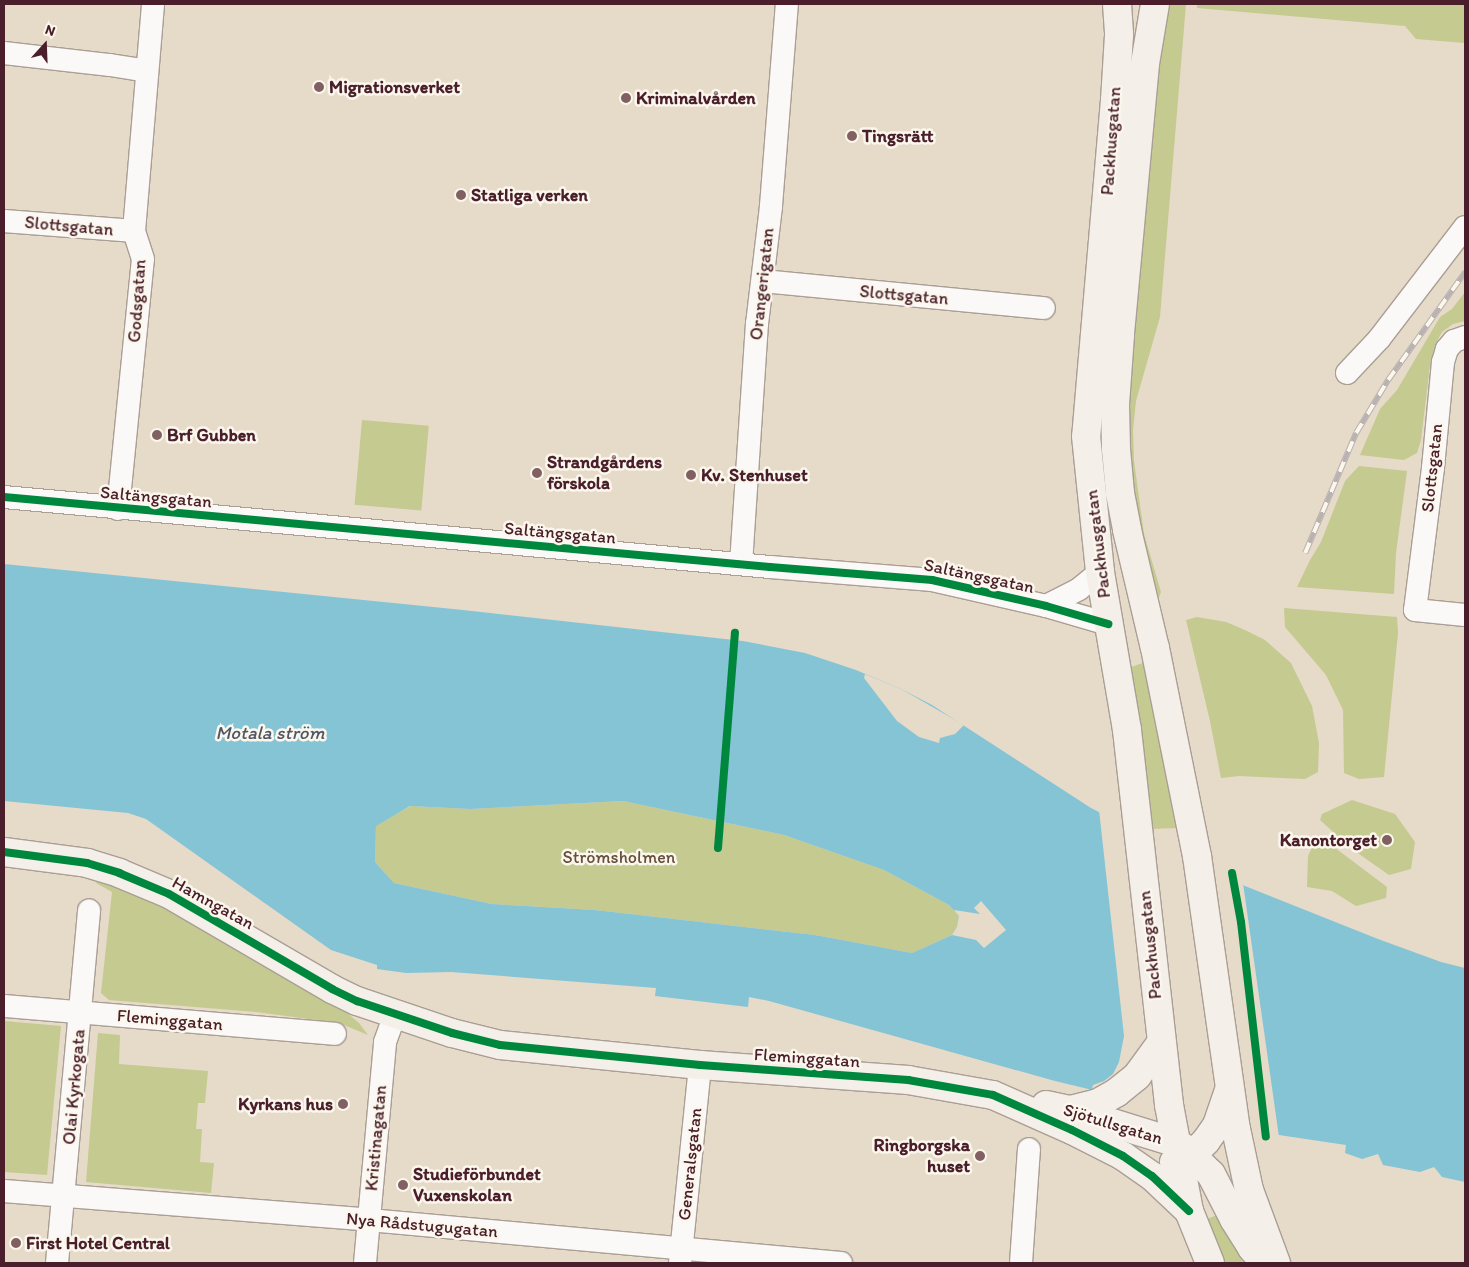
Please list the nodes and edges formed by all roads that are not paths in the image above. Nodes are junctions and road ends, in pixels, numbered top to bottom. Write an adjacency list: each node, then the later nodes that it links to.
1 (153, 4): 10 (street, Godsgatan)
2 (787, 4): 14 (street, Orangerigatan)
3 (1097, 4): 8 (main road, Packhusgatan)
4 (1117, 4): 8 (main road, Packhusgatan)
5 (1139, 4): 9 (main road, Packhusgatan)
6 (1155, 4): 9 (main road, Packhusgatan)
7 (4, 53): 10 (street)
8 (1116, 62): 21 (main road, Packhusgatan)
9 (1145, 64): 35 (main road, Packhusgatan)
10 (146, 71): 13 (street, Godsgatan)
11 (4, 221): 13 (street, Slottsgatan)
12 (1465, 227): 17 (street)
13 (134, 231): 19 (street, Godsgatan)
14 (763, 282): 15 (street, Slottsgatan); 20 (street, Orangerigatan)
15 (1044, 308)
16 (1465, 337): 23 (street, Slottsgatan)
17 (1347, 373)
18 (4, 497): 19 (street, Saltängsgatan)
19 (118, 508): 20 (street, Saltängsgatan)
20 (741, 564): 22 (street, Saltängsgatan)
21 (1100, 572): 22 (street, Saltängsgatan); 24 (main road, Packhusgatan)
22 (1046, 606): 24 (street, Saltängsgatan)
23 (1465, 615)
24 (1108, 624): 31 (main road, Packhusgatan)
25 (4, 852): 29 (main road, Hamngatan)
26 (90, 910): 28 (street, Olai Kyrkogata)
27 (4, 1006): 28 (street, Fleminggatan)
28 (81, 1012): 30 (street, Fleminggatan); 40 (street, Olai Kyrkogata)
29 (395, 1014): 32 (main road, Fleminggatan); 42 (street, Kristinagatan)
30 (336, 1034)
31 (1160, 1044): 34 (main road); 37 (main road, Packhusgatan)
32 (700, 1065): 33 (main road, Fleminggatan); 43 (street, Generalsgatan)
33 (993, 1095): 34 (main road, Sjötullsgatan); 38 (main road, Fleminggatan)
34 (1070, 1110): 37 (main road, Sjötullsgatan)
35 (1226, 1127): 37 (main road); 50 (main road)
36 (1029, 1149): 47 (street)
37 (1181, 1153): 38 (main road, Fleminggatan); 41 (main road, Sjötullsgatan); 49 (main road, Sjötullsgatan)
38 (1123, 1156): 41 (main road, Fleminggatan)
39 (4, 1191): 40 (street, Nya Rådstugugatan)
40 (65, 1196): 42 (street, Nya Rådstugugatan); 44 (street, Olai Kyrkogata)
41 (1189, 1211): 48 (main road, Sjötullsgatan)
42 (369, 1220): 43 (street, Nya Rådstugugatan); 45 (street, Kristinagatan)
43 (681, 1256): 46 (street, Nya Rådstugugatan)
44 (57, 1263)
45 (365, 1263)
46 (841, 1263)
47 (1021, 1263)
48 (1210, 1263)
49 (1265, 1263)
50 (1276, 1263)

